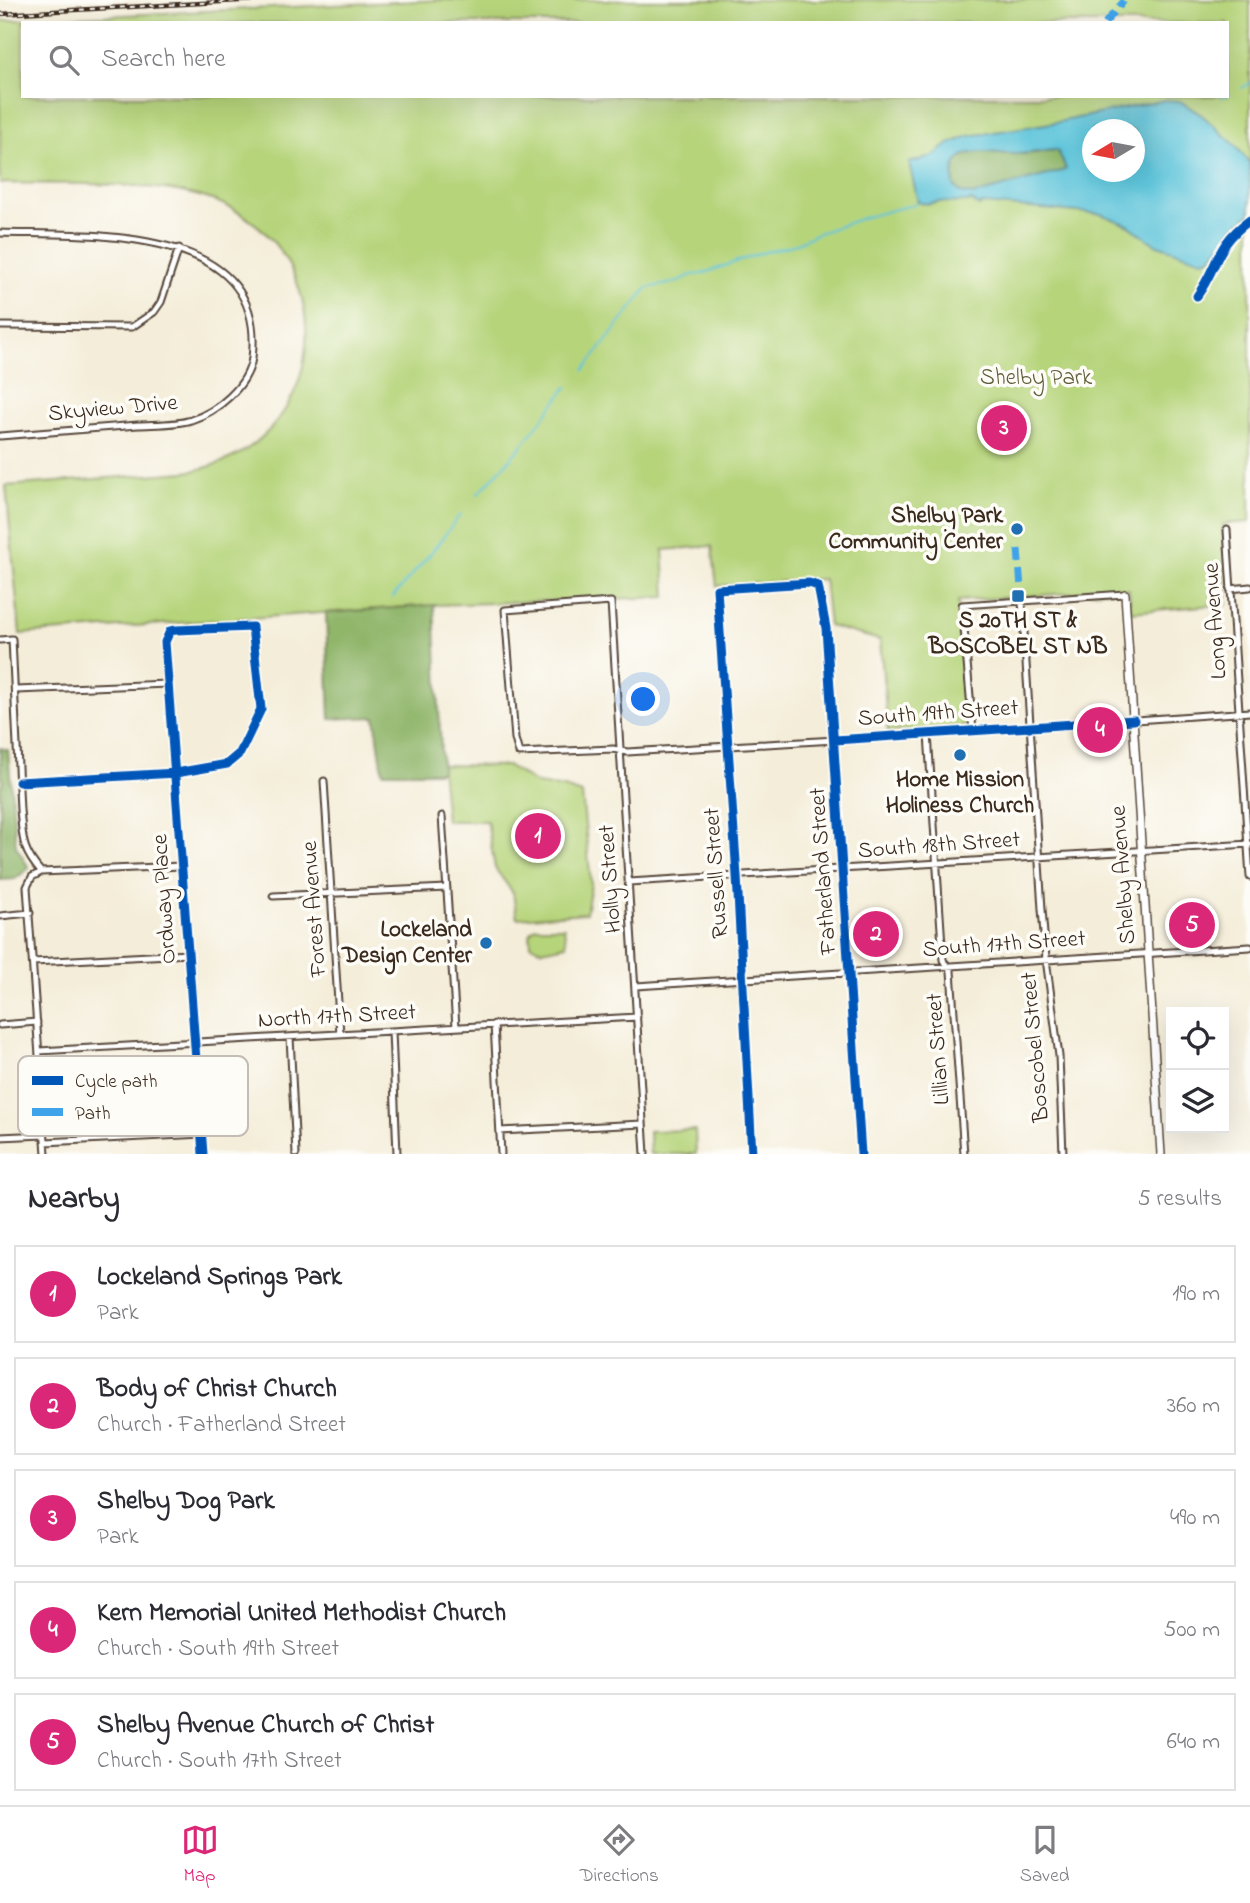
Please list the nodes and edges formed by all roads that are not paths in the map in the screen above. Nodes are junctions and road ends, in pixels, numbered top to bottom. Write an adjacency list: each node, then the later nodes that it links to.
1 (0, 233): 2 (street, Skyview Drive)
2 (179, 248): 3 (street); 4 (street, Skyview Drive)
3 (0, 326)
4 (0, 436)
5 (1227, 530): 8 (street, Long Avenue)
6 (818, 586): 20 (street, Fatherland Street); 21 (street, Russell Street)
7 (1250, 587): 8 (street)
8 (1230, 589): 15 (street, Long Avenue)
9 (1125, 594): 10 (street); 16 (street, Shelby Avenue)
10 (1022, 601): 17 (street, Boscobel Street); 18 (street)
11 (0, 640): 13 (street)
12 (168, 684): 13 (street); 24 (street, Ordway Place); 24 (street, Ordway Place)
13 (16, 690): 26 (street)
14 (1250, 712): 15 (street, South 19th Street)
15 (1241, 713): 16 (street, South 19th Street); 28 (street, Long Avenue)
16 (1134, 720): 17 (street, South 19th Street); 29 (street, Shelby Avenue)
17 (1030, 727): 18 (street, South 19th Street); 30 (street, Boscobel Street)
18 (973, 731): 19 (street, South 19th Street)
19 (928, 734): 20 (street, South 19th Street); 31 (street, Lillian Street)
20 (835, 740): 21 (street, South 19th Street); 33 (street, Fatherland Street)
21 (728, 746): 22 (street, South 19th Street); 35 (street, Russell Street)
22 (620, 750): 23 (street, South 19th Street); 23 (street, Holly Street); 37 (street, Holly Street)
23 (519, 753)
24 (176, 773): 26 (street); 32 (street, Ordway Place)
25 (324, 781): 39 (street, Forest Avenue)
26 (19, 782): 34 (street)
27 (442, 816): 38 (street)
28 (1249, 844): 29 (street, South 18th Street); 36 (street, Long Avenue)
29 (1141, 851): 30 (street, South 18th Street); 44 (street, Shelby Avenue)
30 (1039, 858): 31 (street, South 18th Street); 46 (street, Boscobel Street)
31 (937, 865): 33 (street, South 18th Street); 48 (street, Lillian Street)
32 (182, 866): 34 (street); 45 (street, Ordway Place)
33 (844, 870): 35 (street, South 18th Street); 49 (street, Fatherland Street)
34 (41, 872): 41 (street)
35 (737, 876): 37 (street, South 18th Street); 50 (street, Russell Street)
36 (1250, 877)
37 (629, 882): 51 (street, Holly Street)
38 (447, 888): 39 (street); 56 (street)
39 (331, 893): 40 (street); 58 (street, Forest Avenue)
40 (273, 896)
41 (30, 913): 42 (street); 47 (street)
42 (0, 916)
43 (1250, 947): 44 (street, South 17th Street)
44 (1148, 952): 46 (street, South 17th Street); 82 (street, Shelby Avenue)
45 (189, 954): 47 (street); 60 (street, Ordway Place)
46 (1046, 959): 48 (street, South 17th Street); 81 (street, Boscobel Street)
47 (33, 962): 53 (street)
48 (946, 966): 49 (street, South 17th Street); 80 (street, Lillian Street)
49 (851, 974): 50 (street, South 17th Street); 79 (street, Fatherland Street)
50 (743, 980): 51 (street, South 17th Street); 78 (street, Russell Street)
51 (636, 986): 52 (street, Holly Street)
52 (637, 1017): 55 (street, North 17th Street); 64 (street, Holly Street)
53 (37, 1022): 54 (street); 61 (street)
54 (0, 1024)
55 (494, 1024): 56 (street, North 17th Street); 65 (street)
56 (456, 1027): 57 (street, North 17th Street)
57 (392, 1031): 58 (street, North 17th Street); 75 (street)
58 (340, 1034): 59 (street, North 17th Street)
59 (290, 1037): 60 (street, North 17th Street); 74 (street)
60 (195, 1042): 61 (street, North 17th Street); 63 (street, Ordway Place)
61 (39, 1051): 62 (street)
62 (39, 1056)
63 (196, 1056)
64 (643, 1124): 65 (street); 77 (street, Holly Street)
65 (500, 1131): 76 (street)
66 (22, 1136): 70 (street)
67 (44, 1136): 71 (street)
68 (163, 1136): 71 (street)
69 (202, 1136): 73 (street, Ordway Place)
70 (0, 1137)
71 (45, 1142): 72 (street)
72 (46, 1154)
73 (203, 1154)
74 (296, 1154)
75 (397, 1154)
76 (501, 1154)
77 (645, 1154)
78 (752, 1154)
79 (861, 1154)
80 (964, 1154)
81 (1063, 1154)
82 (1161, 1154)

